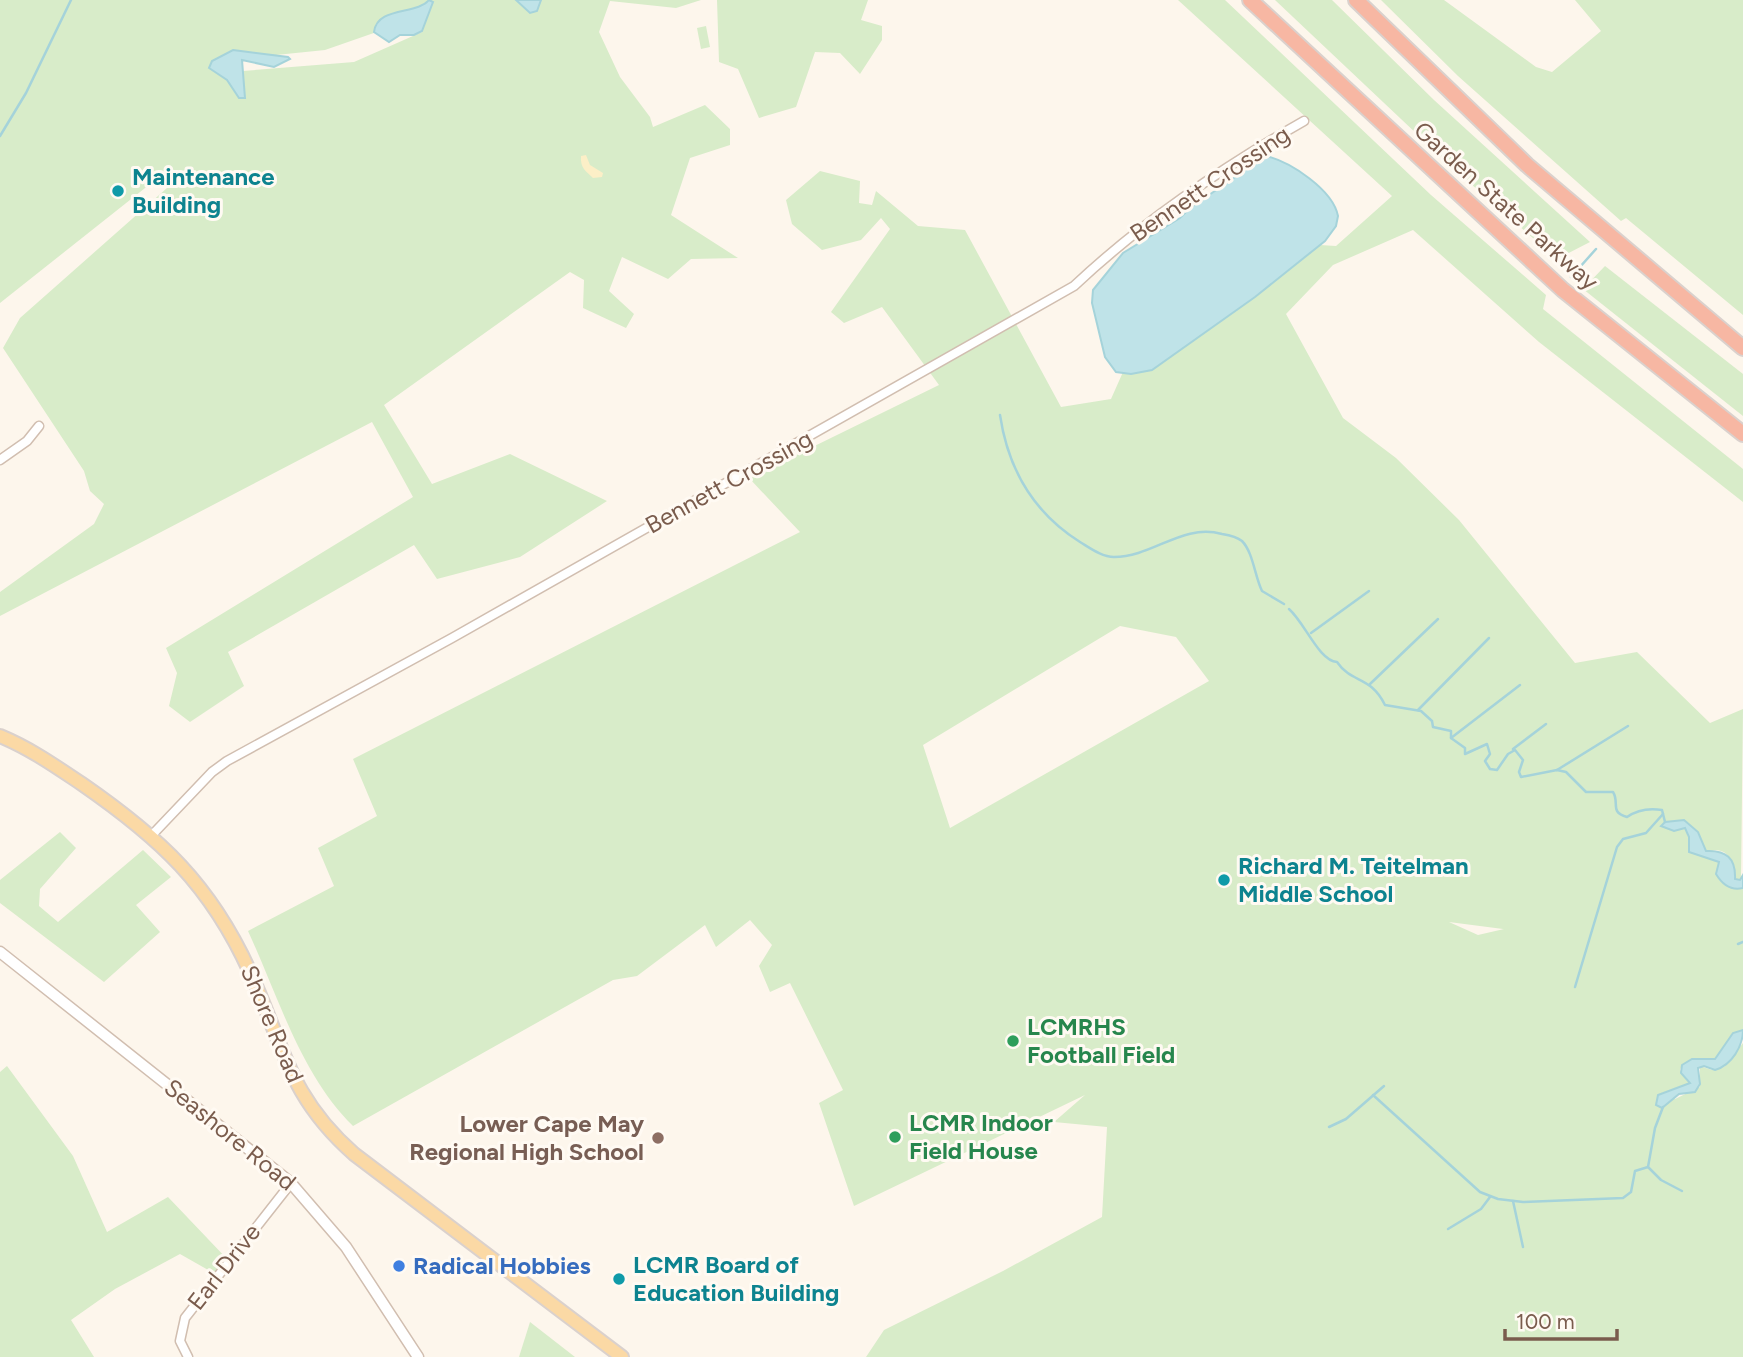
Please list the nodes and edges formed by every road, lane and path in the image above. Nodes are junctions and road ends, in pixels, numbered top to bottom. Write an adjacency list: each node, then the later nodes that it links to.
1 (1250, 0): 6 (highway, Garden State Parkway)
2 (1356, 0): 4 (highway, Garden State Parkway)
3 (1304, 121): 9 (street, Bennett Crossing)
4 (1743, 348)
5 (39, 426): 7 (street)
6 (1743, 434)
7 (0, 460)
8 (0, 736): 9 (main road, Shore Road)
9 (152, 835): 14 (main road, Shore Road)
10 (0, 953): 11 (street, Seashore Road)
11 (291, 1183): 12 (street, Earl Drive); 13 (street, Seashore Road)
12 (188, 1357)
13 (418, 1357)
14 (622, 1357)

